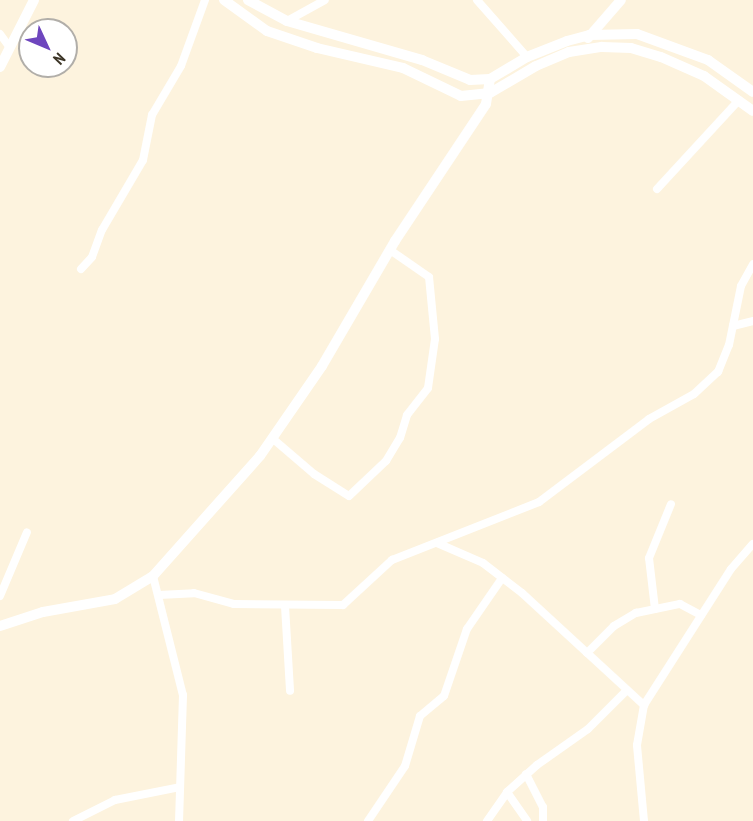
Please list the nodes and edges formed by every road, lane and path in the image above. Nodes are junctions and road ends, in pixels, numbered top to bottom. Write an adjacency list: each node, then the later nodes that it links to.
1 (34, 0): 11 (street)
2 (205, 0): 23 (street)
3 (224, 0): 17 (street)
4 (248, 0): 8 (street)
5 (325, 0): 8 (street)
6 (477, 0): 13 (street)
7 (619, 1): 10 (street)
8 (287, 21): 15 (street)
9 (0, 34): 11 (street)
10 (589, 35): 12 (street); 13 (street); 16 (street)
11 (10, 48): 14 (street)
12 (580, 50): 17 (street); 18 (street)
13 (527, 57): 15 (street)
14 (0, 67)
15 (490, 79): 17 (street)
16 (753, 92)
17 (490, 93): 21 (street)
18 (739, 100): 19 (street); 20 (street)
19 (753, 111)
20 (657, 189)
21 (390, 250): 26 (street); 26 (street)
22 (753, 264): 25 (street)
23 (81, 269)
24 (753, 321): 25 (street)
25 (733, 326): 29 (street)
26 (272, 438): 31 (street)
27 (671, 504): 36 (street)
28 (27, 532): 34 (street)
29 (437, 543): 32 (street); 35 (street)
30 (753, 544): 37 (street)
31 (153, 576): 33 (street); 38 (street)
32 (502, 578): 39 (street); 48 (street)
33 (159, 595): 35 (street); 44 (street)
34 (0, 596)
35 (285, 606): 40 (street)
36 (655, 609): 37 (street); 39 (street)
37 (701, 615): 42 (street)
38 (0, 626)
39 (587, 653): 41 (street)
40 (290, 691)
41 (626, 691): 42 (street); 43 (street)
42 (644, 705): 52 (street)
43 (526, 774): 45 (street); 51 (street)
44 (180, 787): 46 (street); 47 (street)
45 (507, 792): 49 (street); 50 (street)
46 (73, 821)
47 (178, 821)
48 (368, 821)
49 (488, 821)
50 (527, 821)
51 (543, 821)
52 (644, 821)

